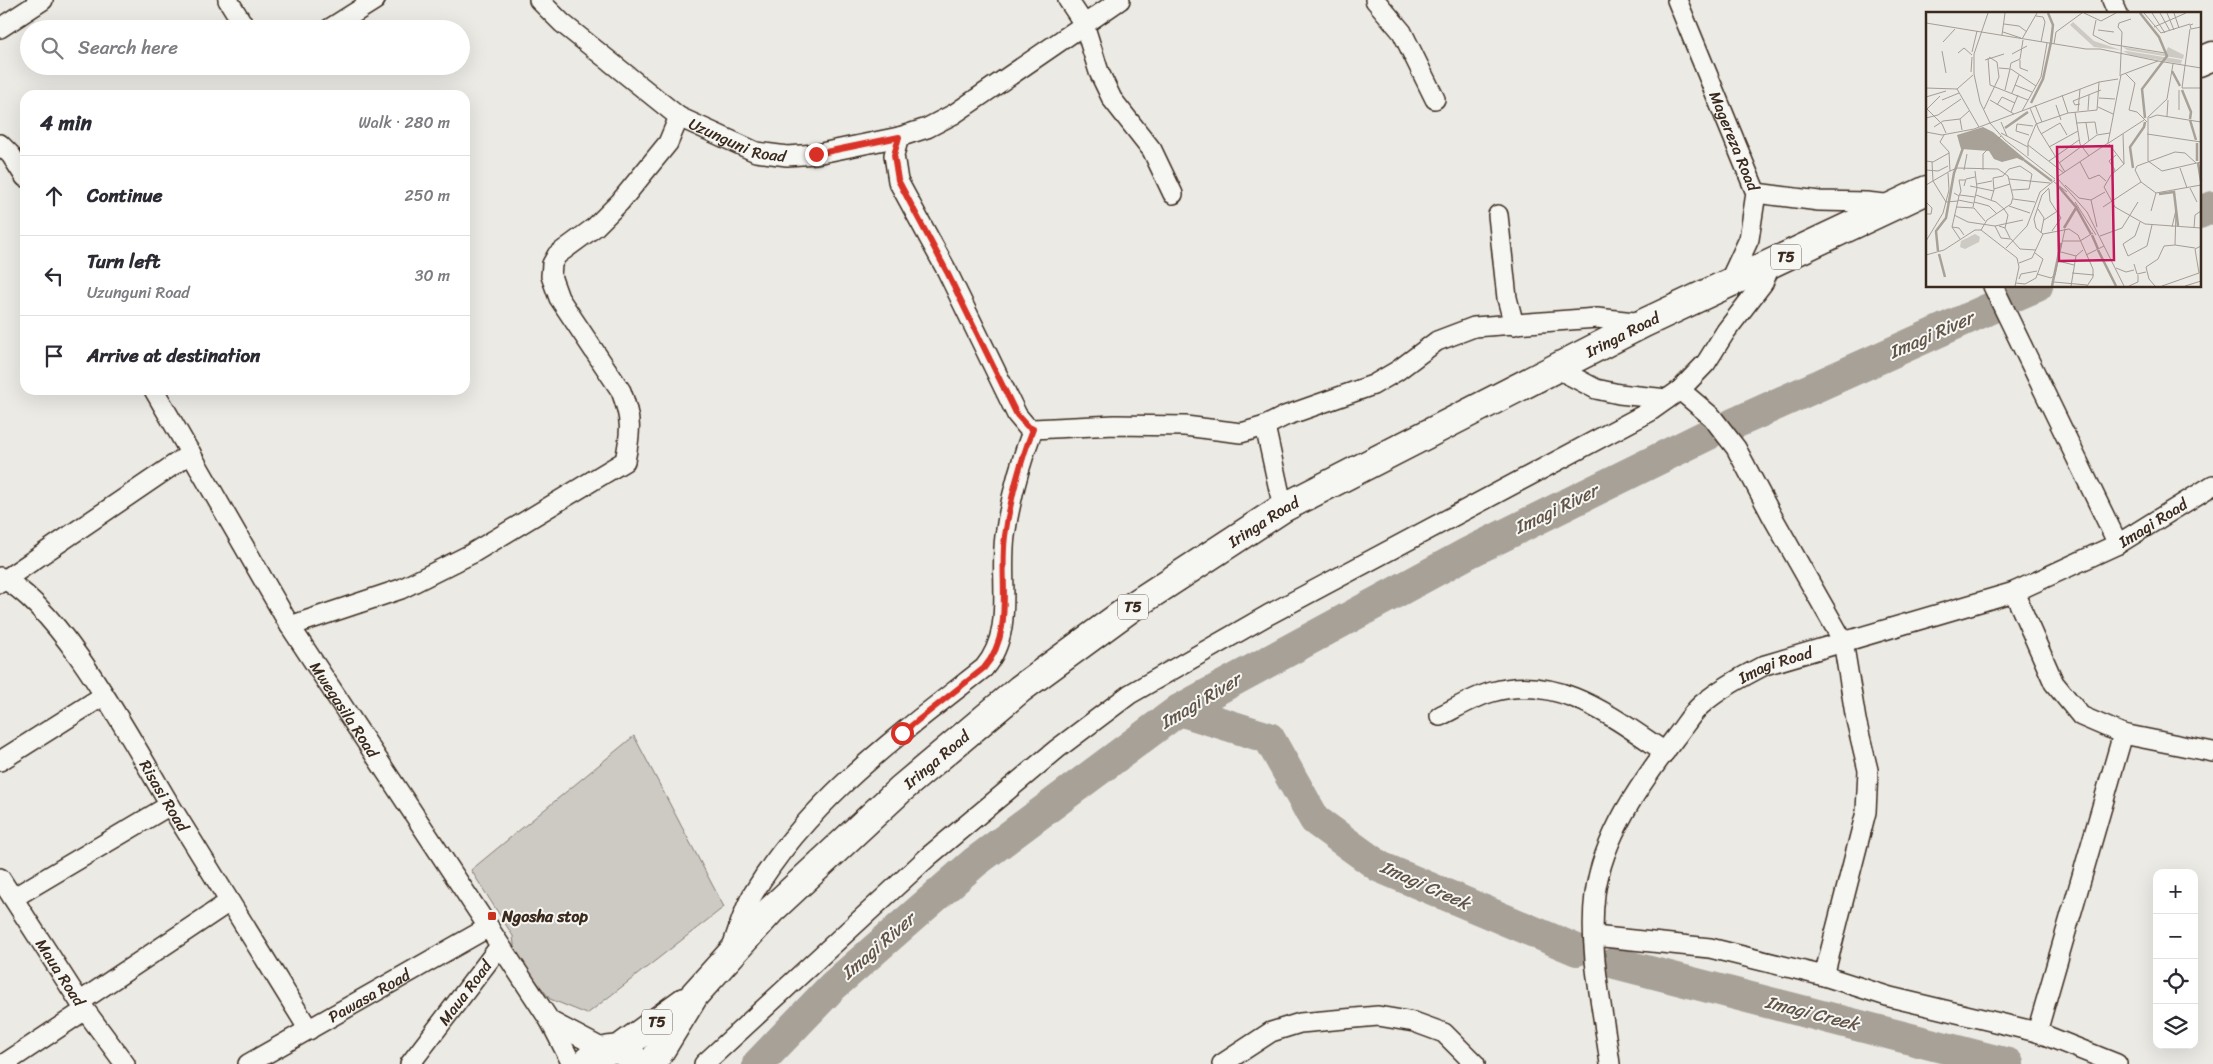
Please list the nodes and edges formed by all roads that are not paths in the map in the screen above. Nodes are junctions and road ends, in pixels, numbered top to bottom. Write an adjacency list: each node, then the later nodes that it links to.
1 (42, 0): 14 (street)
2 (228, 0): 11 (street)
3 (376, 0): 12 (street)
4 (539, 0): 18 (street, Uzunguni Road)
5 (1068, 0): 13 (street)
6 (1120, 0): 13 (street, Uzunguni Road)
7 (1375, 0): 17 (street)
8 (1677, 0): 23 (street, Magereza Road)
9 (2112, 0): 10 (street)
10 (2117, 12)
11 (240, 20)
12 (344, 20)
13 (1084, 24): 19 (street, Uzunguni Road); 24 (street)
14 (0, 28)
15 (2213, 56): 16 (highway)
16 (2200, 62)
17 (1435, 99)
18 (679, 117): 19 (street, Uzunguni Road); 43 (street)
19 (899, 137): 36 (street)
20 (0, 144): 21 (street)
21 (20, 169)
22 (1926, 190): 25 (highway, Iringa Road / T5)
23 (1756, 193): 25 (street); 28 (street, Magereza Road)
24 (1173, 194)
25 (1895, 205): 27 (highway, Iringa Road / T5)
26 (1498, 215): 31 (street)
27 (1771, 264): 28 (highway, Iringa Road / T5); 34 (street)
28 (1728, 284): 30 (highway, Iringa Road / T5)
29 (1994, 288): 40 (street)
30 (1644, 323): 31 (street); 32 (highway, Iringa Road / T5)
31 (1514, 325): 35 (street)
32 (1556, 368): 34 (street); 39 (highway, Iringa Road / T5)
33 (157, 395): 37 (street, Mwegasila Road)
34 (1673, 395): 44 (street); 73 (street)
35 (1265, 426): 36 (street); 39 (street)
36 (1033, 429): 58 (street)
37 (191, 453): 41 (street); 43 (street, Mwegasila Road)
38 (2213, 485): 40 (street, Imagi Road)
39 (1283, 508): 58 (highway, Iringa Road / T5)
40 (2118, 544): 42 (street, Imagi Road)
41 (2, 580): 45 (street, Risasi Road)
42 (2014, 592): 44 (street, Imagi Road); 47 (street)
43 (290, 626): 55 (street, Mwegasila Road)
44 (1843, 641): 48 (street, Imagi Road); 59 (street)
45 (103, 696): 50 (street); 51 (street, Risasi Road)
46 (1440, 716): 48 (street)
47 (2123, 734): 49 (street); 64 (street)
48 (1665, 752): 56 (street, Imagi Road)
49 (2213, 752)
50 (0, 761)
51 (170, 805): 53 (street); 54 (street, Risasi Road)
52 (0, 878): 53 (street, Maua Road)
53 (13, 898): 61 (street, Maua Road)
54 (229, 902): 61 (street); 63 (street, Risasi Road)
55 (488, 927): 57 (street, Mwegasila Road); 63 (street, Pawasa Road)
56 (1594, 936): 59 (street); 75 (street, Imagi Road)
57 (500, 946): 62 (street, Mwegasila Road); 70 (street, Maua Road)
58 (728, 957): 60 (highway, Iringa Road / T5)
59 (1824, 976): 64 (street)
60 (695, 994): 65 (highway, T5); 72 (highway, T5)
61 (83, 1006): 67 (street); 68 (street, Maua Road)
62 (550, 1021): 65 (street); 71 (street, Mwegasila Road)
63 (309, 1030): 69 (street, Pawasa Road)
64 (2037, 1032): 76 (street)
65 (612, 1057)
66 (1230, 1062): 74 (street)
67 (4, 1064)
68 (125, 1064)
69 (248, 1064)
70 (410, 1064)
71 (572, 1064)
72 (652, 1064)
73 (704, 1064)
74 (1475, 1064)
75 (1610, 1064)
76 (2117, 1064)

